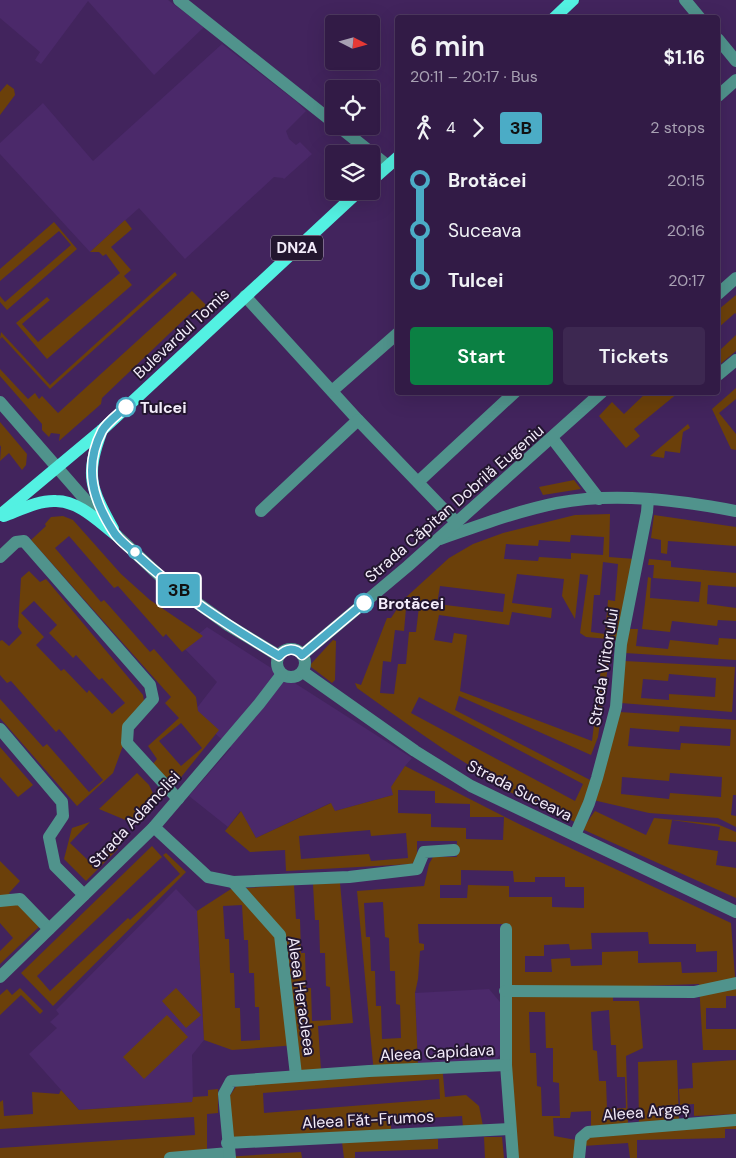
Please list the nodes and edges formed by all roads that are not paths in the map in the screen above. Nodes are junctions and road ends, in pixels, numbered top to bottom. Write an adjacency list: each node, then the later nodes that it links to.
1 (179, 0): 10 (street)
2 (574, 0): 4 (main road)
3 (685, 0): 5 (street)
4 (557, 15)
5 (698, 15)
6 (720, 41): 7 (street)
7 (736, 61)
8 (736, 80): 9 (street)
9 (720, 94)
10 (325, 116)
11 (352, 135): 12 (street)
12 (393, 162): 13 (main road)
13 (380, 173)
14 (349, 200): 17 (main road, Bulevardul Tomis / DN2A)
15 (736, 278): 16 (street)
16 (720, 292)
17 (245, 296): 21 (street); 26 (main road, Bulevardul Tomis / DN2A)
18 (395, 336): 21 (street)
19 (735, 364): 20 (street)
20 (720, 374)
21 (332, 391): 25 (street)
22 (512, 395): 29 (street)
23 (599, 395): 27 (street, Strada Căpitan Dobrilă Eugeniu)
24 (0, 402): 28 (street)
25 (358, 420): 29 (street); 32 (street)
26 (103, 429): 28 (main road, Bulevardul Tomis / DN2A); 36 (main road)
27 (552, 438): 30 (street); 35 (street, Strada Căpitan Dobrilă Eugeniu)
28 (57, 468): 34 (main road, Bulevardul Tomis / DN2A); 36 (street)
29 (418, 482): 35 (street)
30 (599, 499): 31 (street); 37 (street)
31 (648, 499): 33 (street); 46 (street, Strada Viitorului)
32 (261, 511)
33 (736, 511)
34 (0, 516): 36 (main road)
35 (456, 522): 37 (street, Strada Căpitan Dobrilă Eugeniu)
36 (116, 535): 40 (street)
37 (435, 540): 39 (street, Strada Căpitan Dobrilă Eugeniu)
38 (0, 557): 44 (street)
39 (302, 655): 40 (street); 41 (street)
40 (279, 656): 42 (street)
41 (303, 672): 42 (street); 46 (street, Strada Suceava)
42 (282, 674): 44 (street, Strada Adamclisi)
43 (0, 729): 49 (street)
44 (178, 799): 45 (street, Strada Adamclisi)
45 (154, 827): 48 (street); 49 (street, Strada Adamclisi)
46 (575, 835): 51 (street, Strada Suceava)
47 (454, 850): 48 (street)
48 (233, 882): 58 (street, Aleea Heracleea)
49 (84, 896): 52 (street, Strada Adamclisi)
50 (0, 901): 52 (street)
51 (736, 912)
52 (49, 929): 54 (street, Strada Adamclisi)
53 (506, 929): 56 (street, Aleea Capidava)
54 (0, 977)
55 (736, 983): 56 (street)
56 (505, 991): 57 (street, Aleea Capidava)
57 (506, 1065): 58 (street, Aleea Capidava); 60 (street, Aleea Capidava)
58 (296, 1075): 61 (street, Aleea Heracleea)
59 (736, 1120): 64 (street, Aleea Argeș)
60 (510, 1129): 61 (street, Aleea Făt-Frumos); 63 (street, Aleea Capidava)
61 (229, 1151): 62 (street, Aleea Făt-Frumos)
62 (170, 1158)
63 (513, 1158)
64 (579, 1158)

